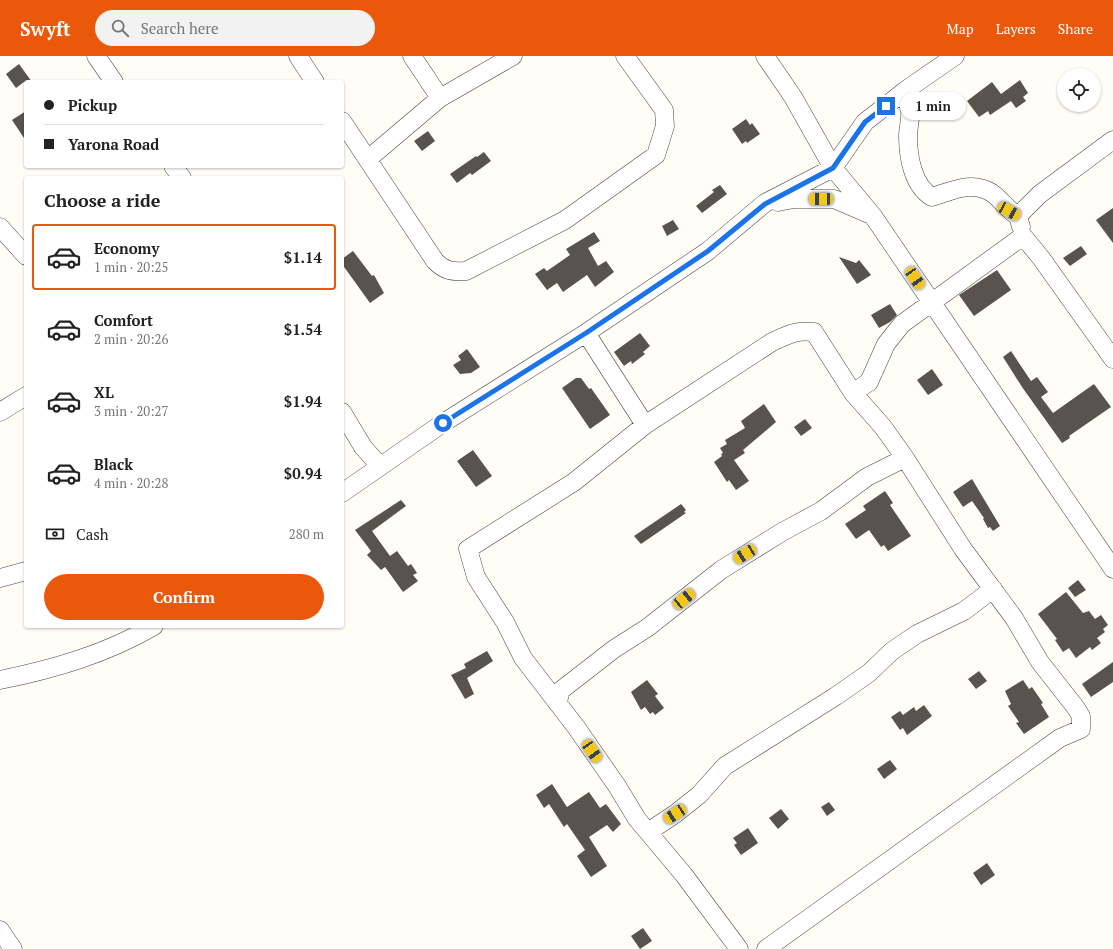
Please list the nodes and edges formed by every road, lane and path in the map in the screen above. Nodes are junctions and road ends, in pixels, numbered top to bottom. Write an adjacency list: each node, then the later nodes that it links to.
1 (96, 56): 8 (street)
2 (298, 56): 9 (street)
3 (412, 56): 11 (street)
4 (513, 56): 11 (street)
5 (625, 56): 14 (street)
6 (764, 56): 15 (street)
7 (955, 56): 10 (street)
8 (113, 80)
9 (314, 80)
10 (906, 90): 15 (street); 18 (street)
11 (440, 98): 14 (street)
12 (344, 124): 14 (street)
13 (1113, 140): 18 (street)
14 (368, 159)
15 (833, 168): 16 (street); 17 (street)
16 (765, 204): 17 (street); 23 (street)
17 (873, 216): 22 (street)
18 (1018, 216): 20 (street)
19 (0, 227): 21 (street)
20 (1023, 236): 22 (street); 24 (street)
21 (24, 254)
22 (932, 304): 25 (street); 33 (street)
23 (586, 333): 29 (street); 31 (street)
24 (1111, 352)
25 (853, 393): 29 (street); 30 (street)
26 (24, 397): 27 (street)
27 (0, 412)
28 (344, 415): 31 (street)
29 (645, 425): 39 (street)
30 (905, 458): 36 (street); 39 (street)
31 (380, 466): 32 (street)
32 (344, 492)
33 (1113, 569)
34 (24, 572): 35 (street)
35 (0, 578)
36 (993, 589): 40 (street); 44 (street)
37 (150, 628): 38 (street)
38 (0, 680)
39 (558, 704): 40 (street)
40 (648, 832): 43 (street)
41 (0, 930): 42 (street)
42 (13, 949)
43 (739, 949)
44 (766, 949)

